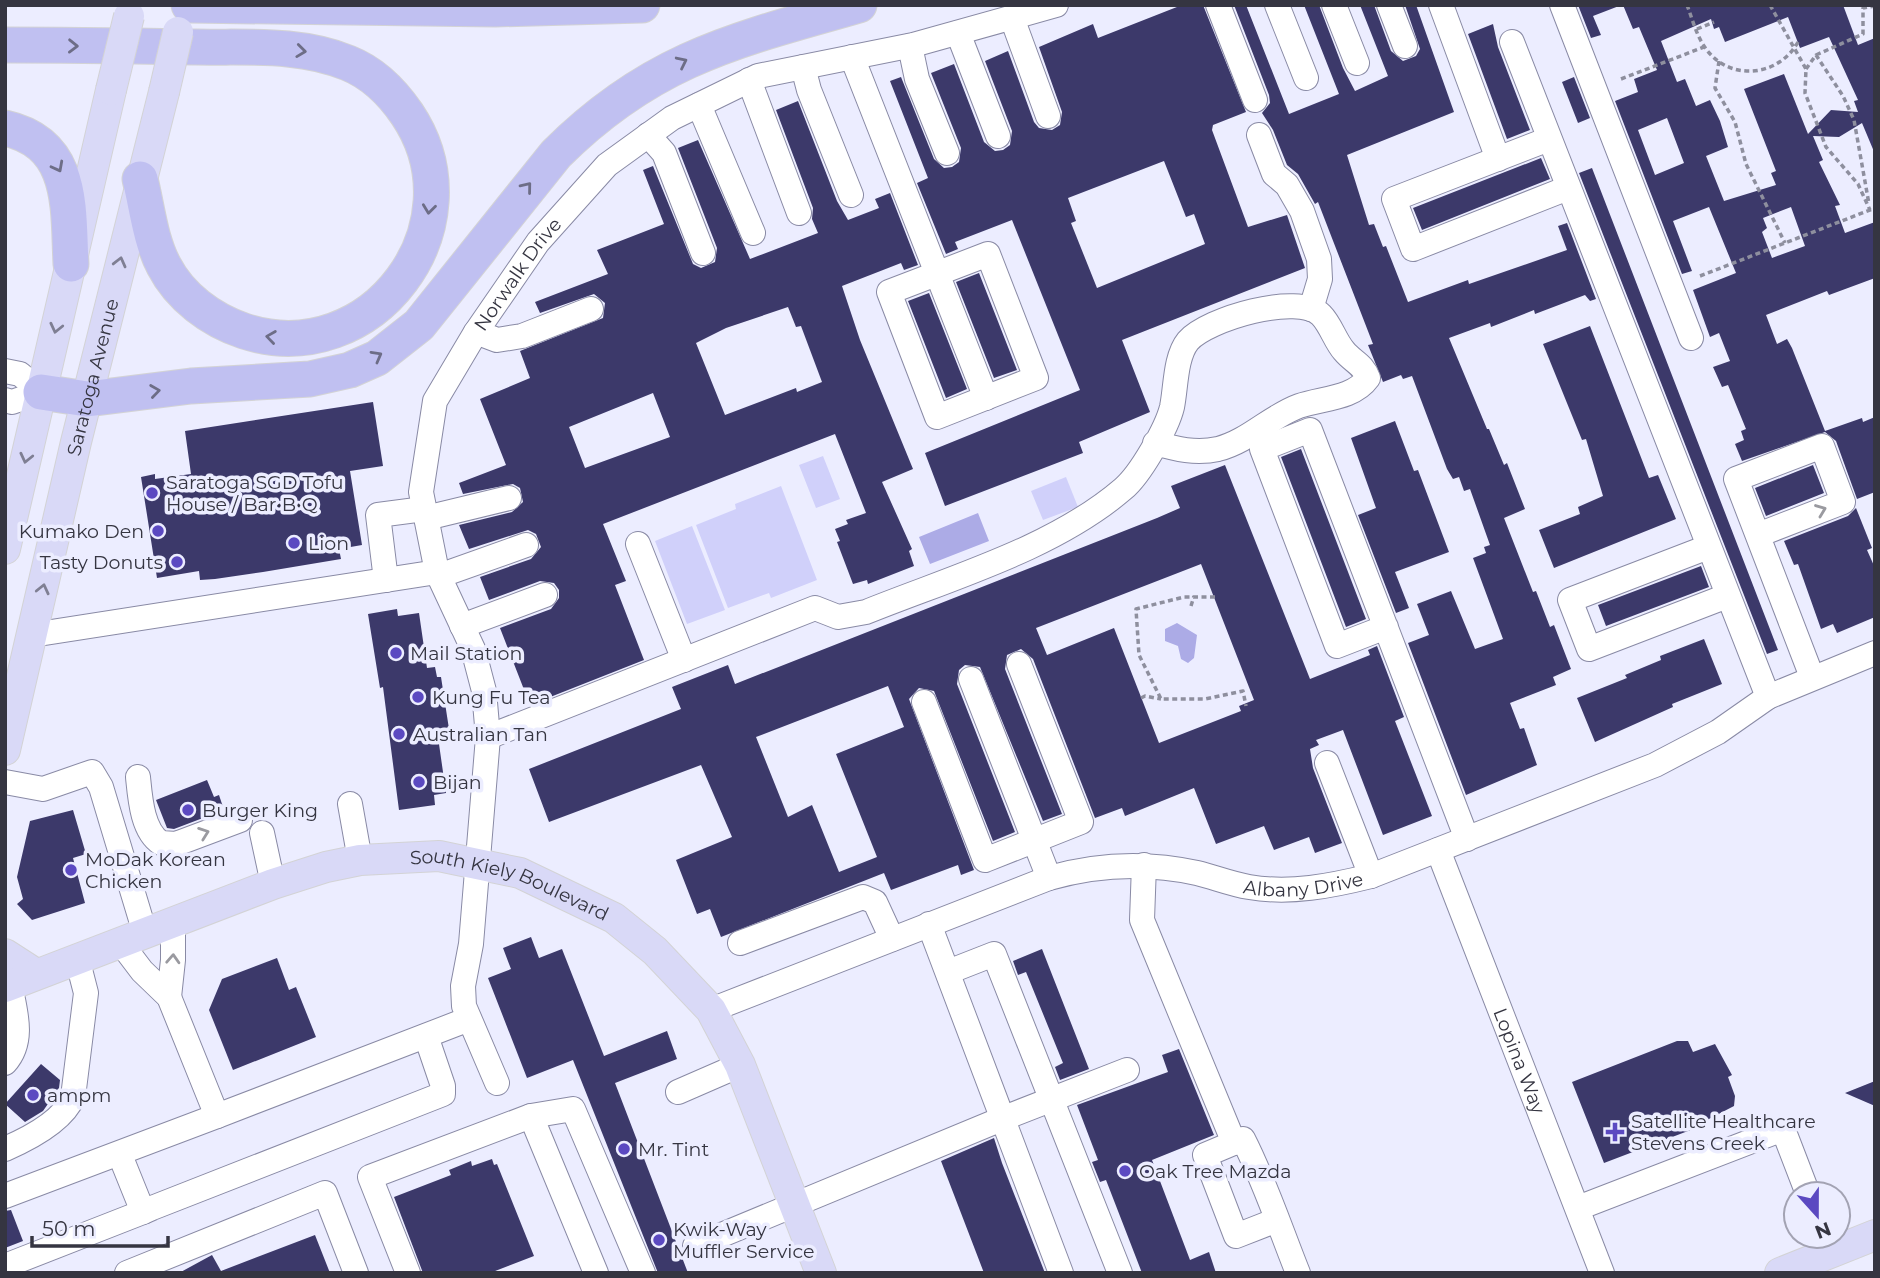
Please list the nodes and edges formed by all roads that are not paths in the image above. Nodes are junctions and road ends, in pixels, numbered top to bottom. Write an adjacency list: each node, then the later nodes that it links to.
1 (131, 5): 39 (main road, bridge)
2 (186, 5): 3 (highway); 33 (main road, Saratoga Avenue, bridge)
3 (642, 5)
4 (859, 5): 48 (highway, one-way to 4)
5 (1056, 5): 12 (street, Norwalk Drive)
6 (1218, 5): 23 (street)
7 (1277, 5): 21 (street)
8 (1334, 5): 19 (street)
9 (1389, 5): 17 (street)
10 (1441, 5): 32 (street)
11 (1562, 5): 44 (street)
12 (1012, 18): 13 (street, Norwalk Drive); 25 (street)
13 (958, 33): 16 (street, Norwalk Drive); 29 (street)
14 (1512, 42): 30 (street)
15 (5, 44): 33 (highway, one-way to 33)
16 (911, 46): 18 (street, Norwalk Drive); 31 (street)
17 (1405, 46)
18 (852, 57): 20 (street, Norwalk Drive); 40 (street)
19 (1357, 63)
20 (803, 67): 22 (street, Norwalk Drive); 35 (street)
21 (1306, 78)
22 (749, 80): 24 (street, Norwalk Drive); 36 (street)
23 (1255, 100)
24 (699, 105): 27 (street, Norwalk Drive); 37 (street)
25 (1048, 116)
26 (5, 128): 39 (highway, one-way to 39)
27 (648, 135): 38 (street); 43 (street, Norwalk Drive)
28 (1259, 135): 42 (street)
29 (998, 136)
30 (1549, 139): 32 (street); 34 (street)
31 (947, 153)
32 (1498, 159): 34 (street)
33 (140, 179): 48 (main road, Saratoga Avenue, one-way to 33)
34 (1568, 188): 57 (street)
35 (851, 195)
36 (799, 214)
37 (753, 233)
38 (703, 253)
39 (71, 264): 46 (main road, one-way to 46)
40 (936, 274): 47 (street); 47 (street); 47 (street)
41 (591, 309): 43 (street)
42 (1311, 309): 50 (street); 50 (street)
43 (476, 332): 53 (street, Norwalk Drive)
44 (1691, 338)
45 (5, 372): 46 (street)
46 (41, 392): 48 (highway); 49 (street); 52 (main road, one-way to 52)
47 (986, 398)
48 (87, 399): 65 (main road, Saratoga Avenue, one-way to 48)
49 (5, 400)
50 (1155, 443): 67 (street)
51 (509, 498): 53 (street)
52 (10, 510): 58 (main road)
53 (425, 513): 59 (street, Norwalk Drive); 60 (street)
54 (1758, 534): 69 (street)
55 (638, 544): 67 (street)
56 (526, 545): 59 (street)
57 (1708, 547): 62 (street); 62 (street)
58 (5, 549)
59 (438, 574): 60 (street); 63 (street, Norwalk Drive)
60 (386, 579): 65 (street)
61 (545, 595): 63 (street)
62 (1727, 596): 71 (street)
63 (462, 626): 73 (street, Norwalk Drive)
64 (1386, 627): 64 (street); 81 (street)
65 (32, 635): 74 (main road, Saratoga Avenue)
66 (1875, 653): 69 (street, Albany Drive)
67 (684, 660): 73 (street)
68 (1019, 664): 82 (street)
69 (1812, 677): 71 (street, Albany Drive)
70 (971, 679): 82 (street)
71 (1768, 697): 81 (street, Albany Drive)
72 (924, 702): 82 (street)
73 (488, 737): 85 (street, Norwalk Drive)
74 (5, 750)
75 (1327, 763): 87 (street)
76 (138, 777): 79 (street, one-way to 79)
77 (5, 782): 92 (street)
78 (350, 804): 84 (street)
79 (240, 820)
80 (262, 834): 89 (street)
81 (1467, 839): 83 (street, Albany Drive)
82 (1034, 841): 88 (street)
83 (1438, 850): 87 (street, Albany Drive); 118 (street, Lopina Way)
84 (360, 860): 85 (main road, South Kiely Boulevard); 89 (main road, South Kiely Boulevard)
85 (478, 862): 100 (main road, South Kiely Boulevard); 101 (street, Norwalk Drive)
86 (1144, 865): 87 (street, Albany Drive); 88 (street, Albany Drive); 112 (street)
87 (1371, 876)
88 (1049, 878): 91 (street, Albany Drive)
89 (273, 884): 90 (main road, South Kiely Boulevard)
90 (173, 922): 92 (main road, South Kiely Boulevard); 99 (street, one-way to 90)
91 (929, 924): 93 (street, Albany Drive); 97 (street)
92 (132, 938): 96 (main road, South Kiely Boulevard); 99 (street)
93 (892, 939): 94 (street); 100 (street, Albany Drive)
94 (740, 943)
95 (5, 954): 98 (main road)
96 (77, 958): 98 (main road, South Kiely Boulevard); 113 (street)
97 (948, 972): 108 (street); 111 (street)
98 (17, 982): 103 (street)
99 (169, 997): 110 (street)
100 (711, 1010): 104 (main road, South Kiely Boulevard)
101 (469, 1020): 102 (street); 106 (street, Norwalk Drive)
102 (426, 1036): 110 (street); 119 (street)
103 (5, 1063)
104 (740, 1065): 107 (street); 117 (main road, South Kiely Boulevard)
105 (1127, 1070): 108 (street)
106 (497, 1083)
107 (678, 1092)
108 (1051, 1099): 111 (street); 133 (street)
109 (531, 1115): 126 (street); 129 (street); 130 (street)
110 (217, 1116): 114 (street)
111 (1003, 1118): 117 (street); 132 (street)
112 (1234, 1143): 120 (street); 120 (street)
113 (5, 1149)
114 (121, 1155): 116 (street); 119 (street)
115 (1803, 1180): 118 (street)
116 (5, 1196)
117 (794, 1205): 123 (street); 131 (main road, South Kiely Boulevard)
118 (1578, 1208): 135 (street, Lopina Way)
119 (143, 1212): 125 (street)
120 (1277, 1220): 134 (street)
121 (1875, 1235): 122 (main road)
122 (1852, 1239)
123 (695, 1246)
124 (1817, 1250): 136 (main road)
125 (5, 1266)
126 (642, 1272)
127 (127, 1273): 128 (street)
128 (356, 1273)
129 (408, 1273)
130 (596, 1273)
131 (821, 1273)
132 (1061, 1273)
133 (1120, 1273)
134 (1298, 1273)
135 (1602, 1273)
136 (1780, 1273)

